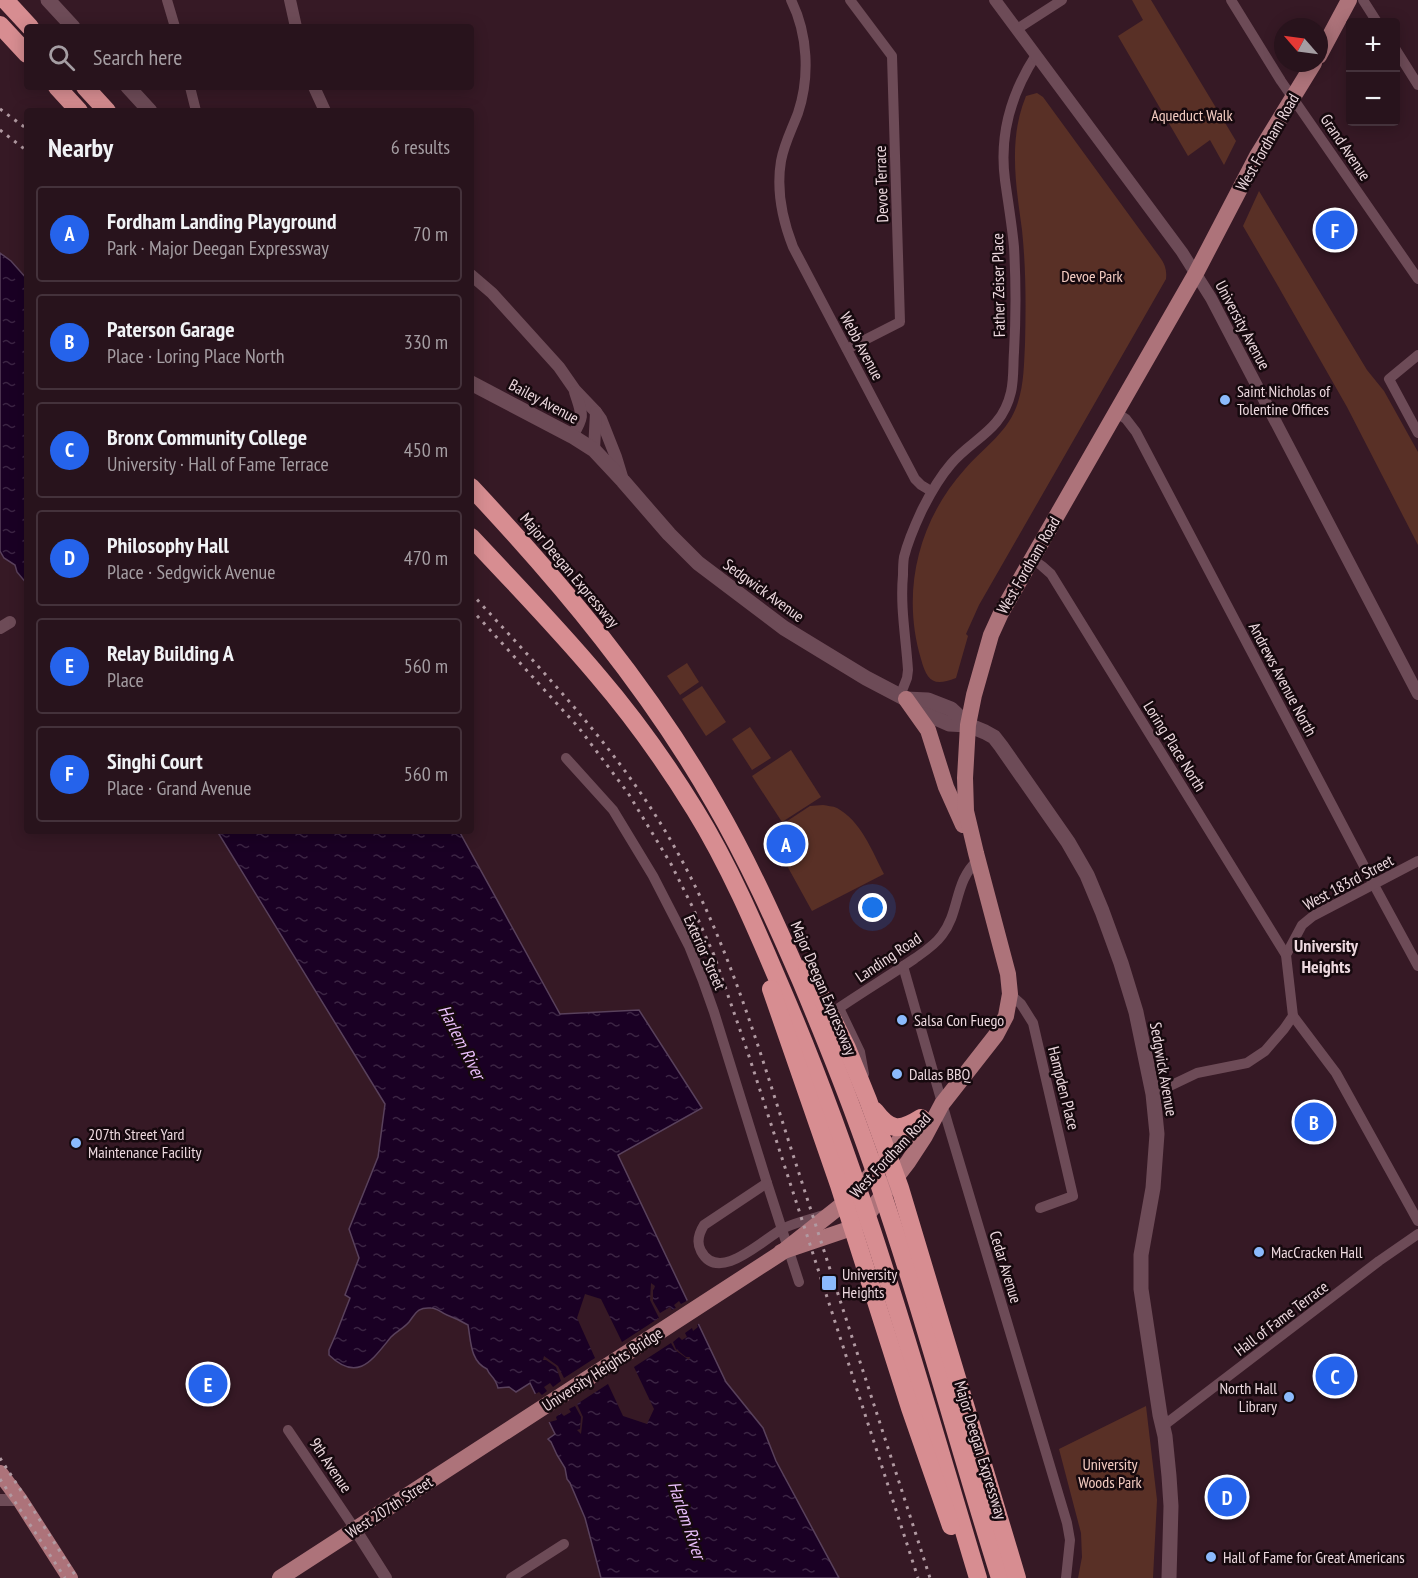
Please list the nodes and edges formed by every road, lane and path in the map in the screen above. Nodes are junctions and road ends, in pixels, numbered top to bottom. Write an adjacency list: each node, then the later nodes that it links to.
1 (5, 0): 13 (highway)
2 (48, 0): 14 (main road)
3 (167, 0): 15 (street)
4 (290, 0): 16 (street)
5 (791, 0): 39 (street, Webb Avenue)
6 (850, 0): 39 (street, Devoe Terrace)
7 (995, 0): 18 (street, University Avenue)
8 (1062, 0): 18 (street)
9 (1232, 0): 30 (street, Grand Avenue)
10 (1349, 0): 19 (main road)
11 (1363, 0): 12 (street)
12 (1374, 18)
13 (27, 24)
14 (70, 24)
15 (174, 24)
16 (295, 24)
17 (0, 25): 20 (highway)
18 (1017, 29): 21 (street, University Avenue)
19 (1328, 39)
20 (24, 51)
21 (1036, 55): 36 (street, University Avenue); 50 (street, Father Zeiser Place)
22 (1400, 58): 24 (street)
23 (1308, 72): 30 (main road, West Fordham Road)
24 (1418, 85)
25 (60, 90): 31 (highway)
26 (88, 90): 32 (highway)
27 (136, 90): 33 (main road)
28 (191, 90): 34 (street)
29 (315, 90): 35 (street)
30 (1293, 97): 36 (main road, West Fordham Road); 38 (street, Grand Avenue)
31 (76, 108)
32 (104, 108)
33 (148, 108)
34 (195, 108)
35 (324, 108)
36 (1196, 273): 44 (main road, West Fordham Road); 53 (street, University Avenue)
37 (474, 277): 42 (street, Sedgwick Avenue)
38 (1418, 279)
39 (847, 349): 50 (street, Webb Avenue)
40 (1418, 355): 45 (street)
41 (474, 385): 46 (main road, Bailey Avenue)
42 (575, 390): 43 (street, Sedgwick Avenue); 46 (street, Sedgwick Avenue)
43 (596, 412): 47 (street); 48 (street, Sedgwick Avenue)
44 (1115, 412): 52 (main road, West Fordham Road); 60 (street, Andrews Avenue North)
45 (1418, 433)
46 (572, 436): 47 (main road, Bailey Avenue)
47 (596, 452): 48 (main road, Sedgwick Avenue)
48 (623, 481): 54 (main road, Sedgwick Avenue)
49 (474, 490): 59 (highway, Major Deegan Expressway)
50 (931, 491): 54 (street)
51 (474, 540): 61 (highway)
52 (1032, 559): 55 (main road, West Fordham Road); 62 (street, Loring Place North)
53 (1418, 694)
54 (903, 697): 55 (main road, Sedgwick Avenue); 57 (main road)
55 (968, 725): 57 (main road, West Fordham Road); 68 (main road, Sedgwick Avenue)
56 (566, 758): 74 (street, Exterior Street)
57 (977, 857): 63 (street, Landing Road); 65 (main road, West Fordham Road)
58 (1418, 861): 60 (street, West 183rd Street)
59 (749, 867): 69 (highway); 98 (highway, Major Deegan Expressway)
60 (1374, 885): 62 (street, West 183rd Street); 64 (street, Andrews Avenue North)
61 (739, 893): 75 (highway); 97 (highway)
62 (1286, 955): 67 (street)
63 (903, 966): 66 (street, Landing Road); 70 (street, Cedar Avenue)
64 (1418, 966)
65 (1010, 994): 70 (main road, West Fordham Road); 76 (street, Hampden Place)
66 (839, 1008): 69 (street, Major Deegan Expressway)
67 (1293, 1016): 68 (street); 77 (street)
68 (1153, 1094): 84 (main road, Sedgwick Avenue)
69 (868, 1100): 71 (highway); 72 (highway)
70 (942, 1104): 71 (main road, West Fordham Road); 73 (main road, West Fordham Road); 100 (street, Cedar Avenue)
71 (921, 1118): 72 (main road, West Fordham Road)
72 (886, 1158): 73 (highway); 75 (main road, West Fordham Road)
73 (894, 1181): 78 (main road, West Fordham Road); 99 (highway)
74 (767, 1183): 80 (street); 82 (street, Exterior Street)
75 (842, 1205): 78 (highway); 80 (street); 81 (main road, West Fordham Road)
76 (1040, 1208)
77 (1418, 1221)
78 (853, 1226): 81 (main road, West Fordham Road); 96 (highway)
79 (1418, 1234): 84 (street, Hall of Fame Terrace)
80 (761, 1243): 81 (street)
81 (781, 1252): 83 (main road, West Fordham Road)
82 (799, 1282)
83 (706, 1301): 86 (main road, University Heights Bridge)
84 (1163, 1426): 101 (main road, Sedgwick Avenue)
85 (288, 1430): 90 (street, 9th Avenue)
86 (497, 1436): 90 (main road, West 207th Street)
87 (0, 1473): 89 (main road)
88 (0, 1500): 89 (street)
89 (20, 1500): 92 (main road)
90 (355, 1529): 93 (main road, West 207th Street); 94 (street, 9th Avenue)
91 (564, 1544): 95 (street)
92 (70, 1578)
93 (280, 1578)
94 (386, 1578)
95 (511, 1578)
96 (970, 1578)
97 (978, 1578)
98 (1000, 1578)
99 (1017, 1578)
100 (1066, 1578)
101 (1169, 1578)

